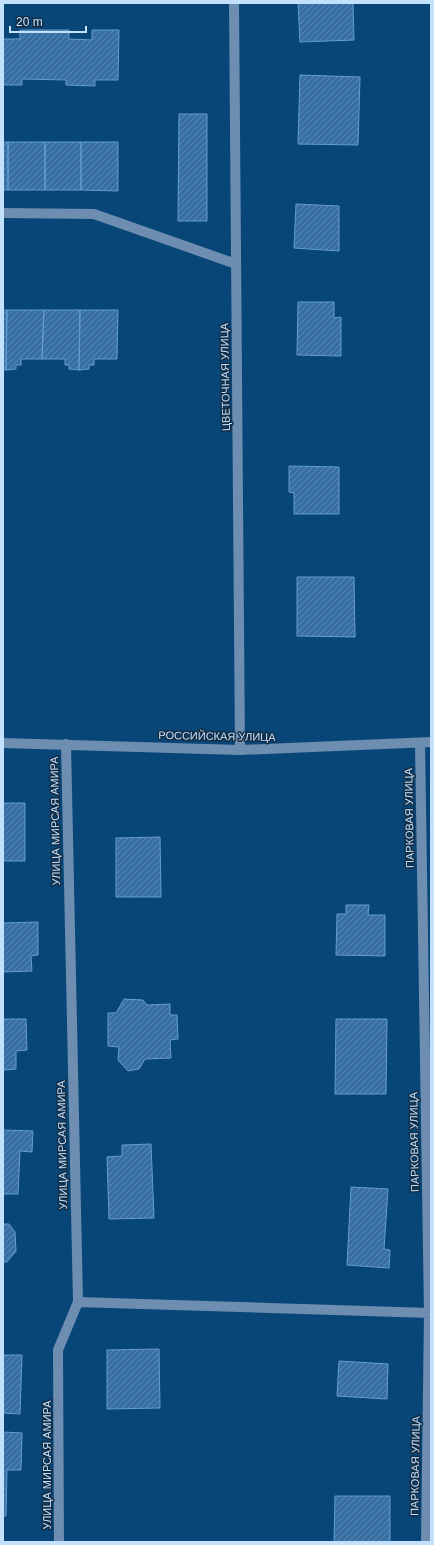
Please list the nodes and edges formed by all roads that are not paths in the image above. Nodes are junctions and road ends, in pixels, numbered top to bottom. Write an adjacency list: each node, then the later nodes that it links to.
1 (234, 3): 3 (street, ЦВЕТОЧНАЯ УЛИЦА)
2 (3, 213): 3 (street)
3 (236, 264): 8 (street, ЦВЕТОЧНАЯ УЛИЦА)
4 (3, 742): 7 (street, РОССИЙСКАЯ УЛИЦА)
5 (420, 742): 6 (street, РОССИЙСКАЯ УЛИЦА); 8 (street, РОССИЙСКАЯ УЛИЦА); 10 (street, ПАРКОВАЯ УЛИЦА)
6 (431, 742)
7 (66, 744): 8 (street, РОССИЙСКАЯ УЛИЦА); 9 (street, УЛИЦА МИРСАЯ АМИРА)
8 (240, 750)
9 (78, 1302): 10 (street); 11 (street, УЛИЦА МИРСАЯ АМИРА)
10 (430, 1313): 12 (street, ПАРКОВАЯ УЛИЦА)
11 (59, 1542)
12 (426, 1542)

